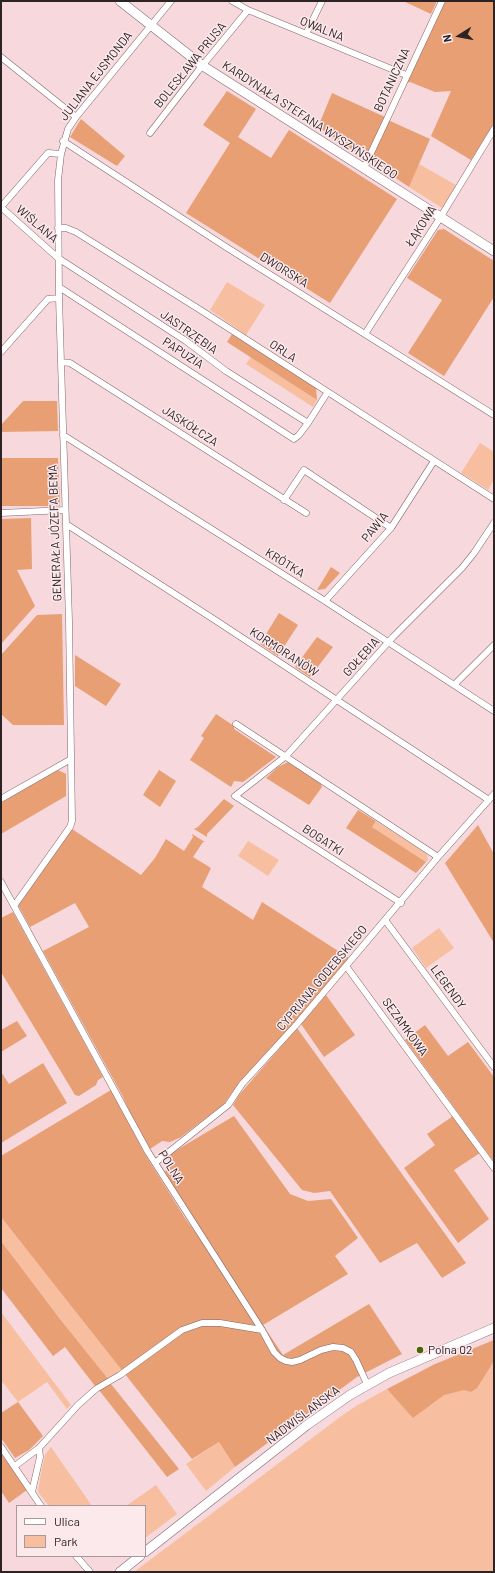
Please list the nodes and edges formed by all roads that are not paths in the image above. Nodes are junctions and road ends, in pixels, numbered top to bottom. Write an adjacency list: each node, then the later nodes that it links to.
1 (120, 1): 7 (main road, KARDYNAŁA STEFANA WYSZYŃSKIEGO)
2 (171, 1): 7 (street, JULIANA EJSMONDA)
3 (232, 1): 6 (street, OWALNA)
4 (322, 1): 8 (street)
5 (442, 1): 11 (street, BOTANICZNA)
6 (248, 10): 8 (street, OWALNA); 10 (street, BOLESŁAWA PRUSA)
7 (150, 26): 10 (main road, KARDYNAŁA STEFANA WYSZYŃSKIEGO); 12 (street, JULIANA EJSMONDA)
8 (306, 34): 11 (street, OWALNA)
9 (1, 57): 12 (street)
10 (203, 66): 14 (street, BOLESŁAWA PRUSA); 17 (main road, KARDYNAŁA STEFANA WYSZYŃSKIEGO)
11 (406, 75): 17 (street, BOTANICZNA)
12 (76, 118): 15 (street, JULIANA EJSMONDA)
13 (494, 129): 19 (street, ŁĄKOWA)
14 (150, 133)
15 (63, 141): 16 (street, GENERAŁA JÓZEFA BEMA); 25 (street, DWORSKA)
16 (60, 154): 18 (street); 20 (street, GENERAŁA JÓZEFA BEMA)
17 (364, 168): 19 (main road, KARDYNAŁA STEFANA WYSZYŃSKIEGO)
18 (1, 207): 22 (street, WIŚLANA)
19 (440, 218): 21 (main road, KARDYNAŁA STEFANA WYSZYŃSKIEGO); 25 (street, ŁĄKOWA)
20 (58, 228): 22 (street, GENERAŁA JÓZEFA BEMA); 28 (street, ORLA)
21 (494, 251)
22 (58, 258): 23 (street, GENERAŁA JÓZEFA BEMA); 30 (street, JASTRZĘBIA)
23 (59, 287): 24 (street, GENERAŁA JÓZEFA BEMA); 30 (street, PAPUZIA)
24 (59, 298): 26 (street); 27 (street, GENERAŁA JÓZEFA BEMA)
25 (365, 334): 29 (street, DWORSKA)
26 (1, 352)
27 (60, 362): 31 (street, GENERAŁA JÓZEFA BEMA); 34 (street, JASKÓŁCZA)
28 (327, 392): 30 (street); 32 (street, ORLA)
29 (494, 415)
30 (308, 423)
31 (63, 435): 35 (street, GENERAŁA JÓZEFA BEMA); 41 (street, KRÓTKA)
32 (434, 461): 33 (street, ORLA); 40 (street, PAWIA)
33 (494, 499)
34 (284, 500): 36 (street, JASKÓŁCZA); 40 (street)
35 (66, 510): 37 (street); 39 (street, GENERAŁA JÓZEFA BEMA)
36 (306, 513)
37 (1, 514)
38 (494, 523): 42 (street, GOŁĘBIA)
39 (66, 524): 45 (street, KORMORANÓW); 49 (street, GENERAŁA JÓZEFA BEMA)
40 (391, 528): 41 (street, PAWIA)
41 (325, 601): 42 (street, KRÓTKA)
42 (388, 643): 44 (street, KRÓTKA); 45 (street, GOŁĘBIA)
43 (494, 645): 44 (street)
44 (454, 685): 46 (street, KRÓTKA)
45 (337, 700): 48 (street, GOŁĘBIA); 53 (street, KORMORANÓW)
46 (494, 711)
47 (236, 724): 48 (street)
48 (286, 756): 51 (street, GOŁĘBIA); 54 (street)
49 (71, 759): 52 (street); 57 (street, GENERAŁA JÓZEFA BEMA)
50 (494, 794): 53 (street, CYPRIANA GODEBSKIEGO)
51 (235, 796): 56 (street, BOGATKI)
52 (1, 799)
53 (488, 800): 54 (street, CYPRIANA GODEBSKIEGO)
54 (438, 857): 56 (street, CYPRIANA GODEBSKIEGO)
55 (1, 882): 57 (street, POLNA)
56 (400, 903): 58 (street, CYPRIANA GODEBSKIEGO)
57 (14, 906): 61 (street, POLNA)
58 (385, 920): 59 (street, CYPRIANA GODEBSKIEGO); 60 (street, LEGENDY)
59 (346, 966): 61 (street, CYPRIANA GODEBSKIEGO); 62 (street, SEZAMKOWA)
60 (494, 1067)
61 (155, 1163): 64 (street, POLNA)
62 (494, 1168)
63 (494, 1328): 65 (main road, NADWIŚLAŃSKA)
64 (262, 1330): 65 (street, POLNA); 67 (street)
65 (367, 1384): 71 (main road, NADWIŚLAŃSKA)
66 (1, 1447): 68 (street)
67 (39, 1448): 68 (street); 69 (street)
68 (15, 1466): 69 (street)
69 (32, 1492): 70 (street)
70 (40, 1505)
71 (146, 1551)
72 (77, 1557): 74 (street)
73 (139, 1557): 75 (main road)
74 (90, 1572)
75 (120, 1572)

